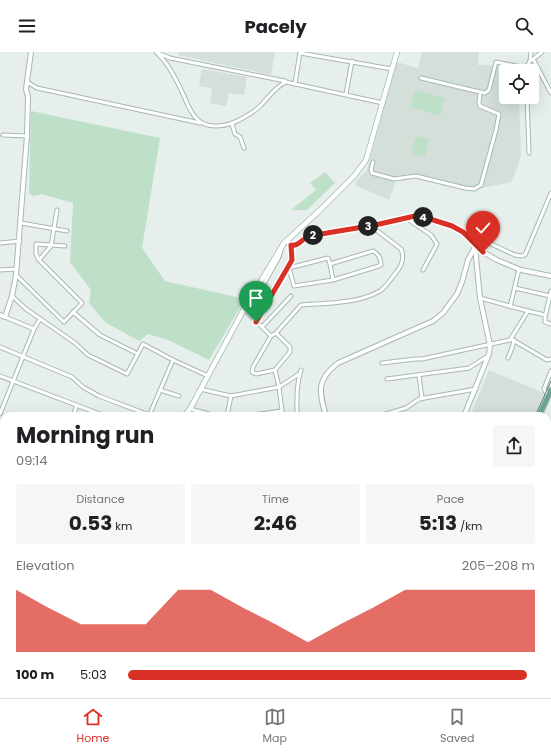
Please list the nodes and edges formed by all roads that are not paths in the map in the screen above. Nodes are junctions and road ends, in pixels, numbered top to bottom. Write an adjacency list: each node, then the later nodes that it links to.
1 (31, 52): 13 (street)
2 (156, 52): 14 (street); 21 (street)
3 (300, 52): 8 (street); 15 (street)
4 (397, 52): 11 (main road)
5 (531, 52): 7 (street)
6 (542, 52): 7 (street)
7 (532, 60): 10 (street); 17 (street)
8 (352, 61): 11 (street); 18 (street)
9 (504, 64): 16 (street)
10 (530, 64)
11 (392, 69): 19 (main road)
12 (421, 78): 16 (street)
13 (27, 82): 21 (street); 24 (street)
14 (286, 82): 15 (street); 22 (street)
15 (295, 84): 18 (street)
16 (480, 92): 27 (street)
17 (551, 93)
18 (346, 94): 19 (street)
19 (383, 103): 36 (main road)
20 (527, 104): 26 (street)
21 (202, 123): 22 (street)
22 (232, 124): 25 (street)
23 (3, 135): 24 (street)
24 (28, 136): 31 (street)
25 (244, 148)
26 (529, 153)
27 (373, 162)
28 (551, 193): 35 (street)
29 (57, 210): 33 (street)
30 (406, 218): 32 (street); 35 (street); 49 (street)
31 (21, 223): 33 (street); 37 (street)
32 (371, 226): 39 (street); 71 (street)
33 (54, 229): 34 (street); 41 (street)
34 (67, 231)
35 (463, 232): 40 (street)
36 (288, 240): 39 (street); 60 (main road)
37 (20, 241): 38 (street); 46 (street)
38 (0, 243)
39 (291, 245): 45 (street)
40 (474, 245): 47 (street); 58 (street); 114 (street)
41 (51, 246): 42 (street); 43 (street); 43 (street)
42 (65, 246)
43 (39, 260): 62 (street)
44 (330, 264): 45 (street); 52 (street); 52 (street)
45 (289, 267): 52 (street); 67 (street)
46 (16, 269): 48 (street); 50 (street)
47 (519, 269): 51 (street); 53 (street)
48 (0, 270)
49 (423, 270)
50 (16, 275): 55 (street); 62 (street)
51 (551, 276)
52 (333, 280)
53 (515, 288): 57 (street); 59 (street)
54 (551, 291): 57 (street)
55 (12, 296): 65 (street); 66 (street)
56 (291, 296): 69 (street)
57 (550, 296): 64 (street)
58 (480, 298): 59 (street); 74 (street)
59 (510, 306): 61 (street)
60 (246, 311): 67 (street); 89 (main road)
61 (528, 311): 64 (street); 73 (street)
62 (73, 312): 76 (street)
63 (0, 315): 65 (street)
64 (546, 315): 68 (street)
65 (5, 317): 70 (street)
66 (40, 319): 70 (street); 76 (street)
67 (256, 322): 69 (street)
68 (551, 324)
69 (262, 328): 72 (street)
70 (34, 329): 78 (street)
71 (276, 333): 72 (street); 83 (street)
72 (271, 336): 83 (street)
73 (512, 340): 74 (street); 79 (street); 80 (street)
74 (490, 345): 77 (street); 82 (street)
75 (0, 347): 78 (street)
76 (138, 354): 81 (street)
77 (490, 354): 87 (street); 93 (street)
78 (23, 356): 91 (street); 107 (street)
79 (508, 358)
80 (551, 358)
81 (173, 360): 89 (street); 95 (street)
82 (382, 363)
83 (276, 370): 92 (street)
84 (301, 370): 86 (street)
85 (551, 371): 99 (street)
86 (299, 374): 92 (street); 113 (street)
87 (419, 374): 90 (street); 100 (street)
88 (0, 376): 91 (street)
89 (208, 376): 94 (main road)
90 (387, 379)
91 (14, 381): 101 (street); 104 (street)
92 (279, 387): 98 (street); 103 (street)
93 (476, 388): 100 (street); 116 (street)
94 (200, 389): 98 (street); 102 (main road)
95 (160, 390): 97 (street); 108 (street)
96 (551, 390): 99 (main road)
97 (179, 396)
98 (231, 396): 111 (street)
99 (548, 396): 117 (main road)
100 (422, 399): 115 (street)
101 (77, 405): 105 (street); 106 (street)
102 (190, 409): 109 (main road); 110 (street)
103 (282, 411): 112 (street)
104 (1, 412)
105 (74, 412)
106 (95, 412)
107 (140, 412)
108 (152, 412)
109 (187, 412)
110 (202, 412)
111 (228, 412)
112 (275, 412)
113 (297, 412)
114 (325, 412)
115 (395, 412)
116 (466, 412)
117 (541, 412)

